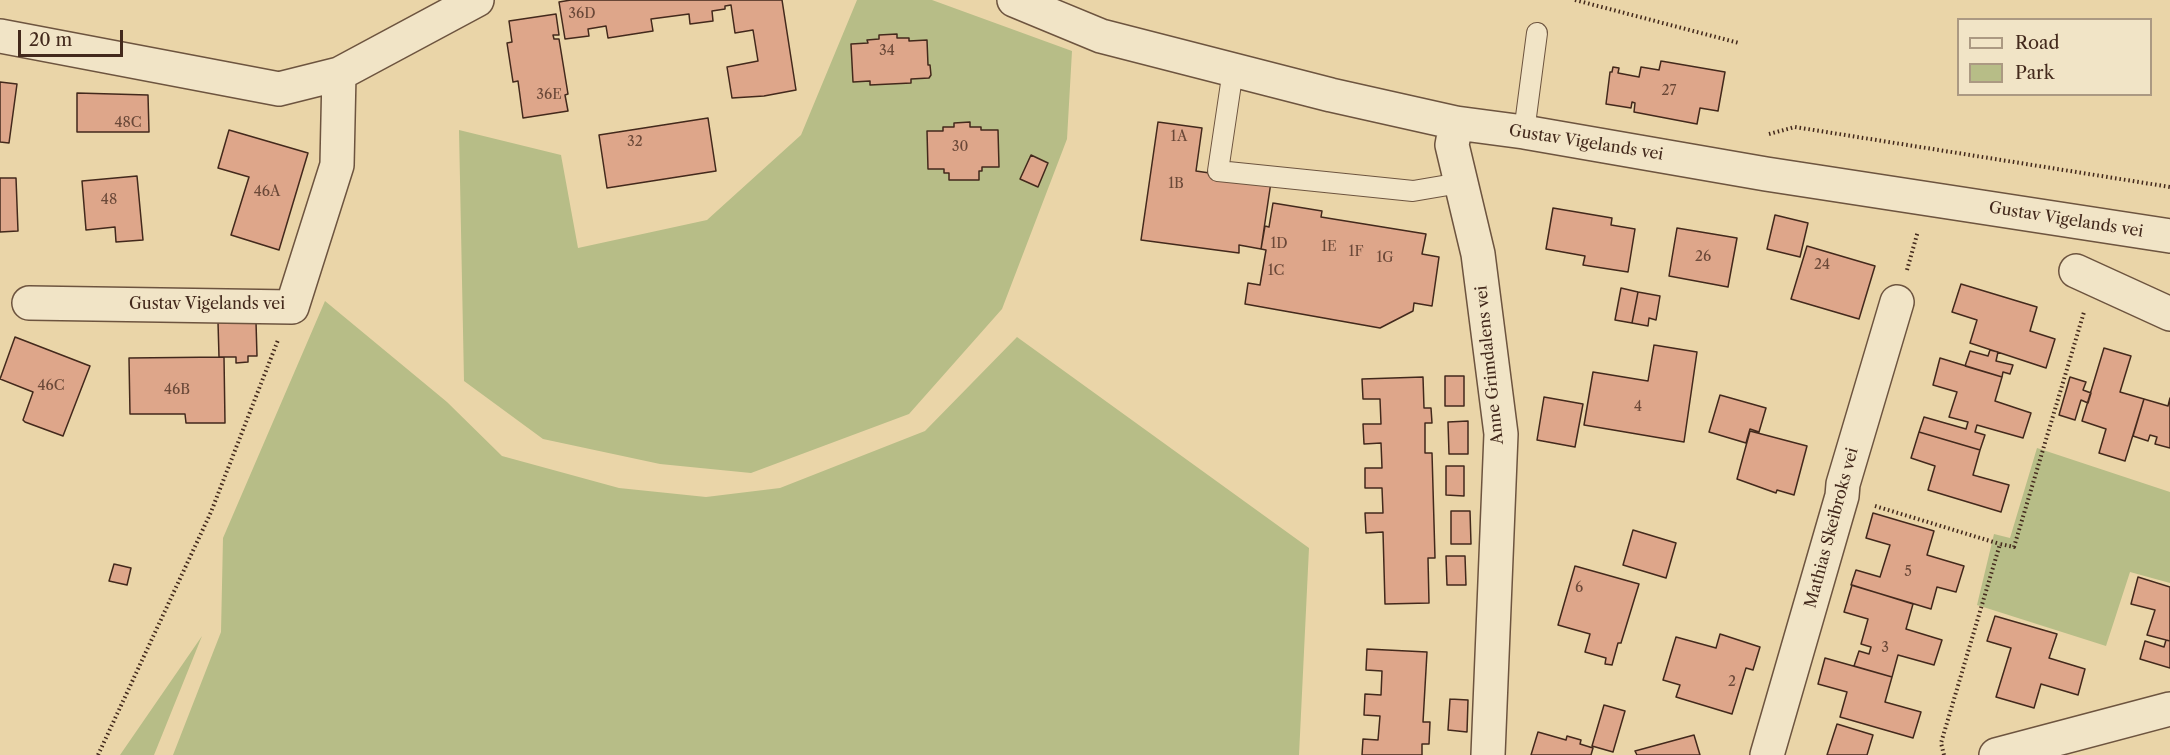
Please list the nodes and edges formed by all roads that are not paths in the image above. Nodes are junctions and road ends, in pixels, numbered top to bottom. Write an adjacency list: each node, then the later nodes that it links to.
1 (477, 0): 6 (street)
2 (1014, 0): 5 (street, Gustav Vigelands vei)
3 (1538, 33): 8 (lane)
4 (0, 36): 6 (street)
5 (1233, 70): 7 (street, Gustav Vigelands vei); 9 (lane)
6 (339, 74): 13 (street, Gustav Vigelands vei)
7 (1456, 123): 8 (street, Gustav Vigelands vei); 9 (street, Anne Grimdalens vei)
8 (1524, 132): 10 (street, Gustav Vigelands vei)
9 (1460, 183): 16 (street, Anne Grimdalens vei)
10 (2170, 236)
11 (2085, 275): 14 (street)
12 (1898, 302): 17 (street, Mathias Skeibroks vei)
13 (29, 303)
14 (2170, 314)
15 (2170, 709): 18 (street)
16 (1488, 755)
17 (1767, 755)
18 (1996, 755)

